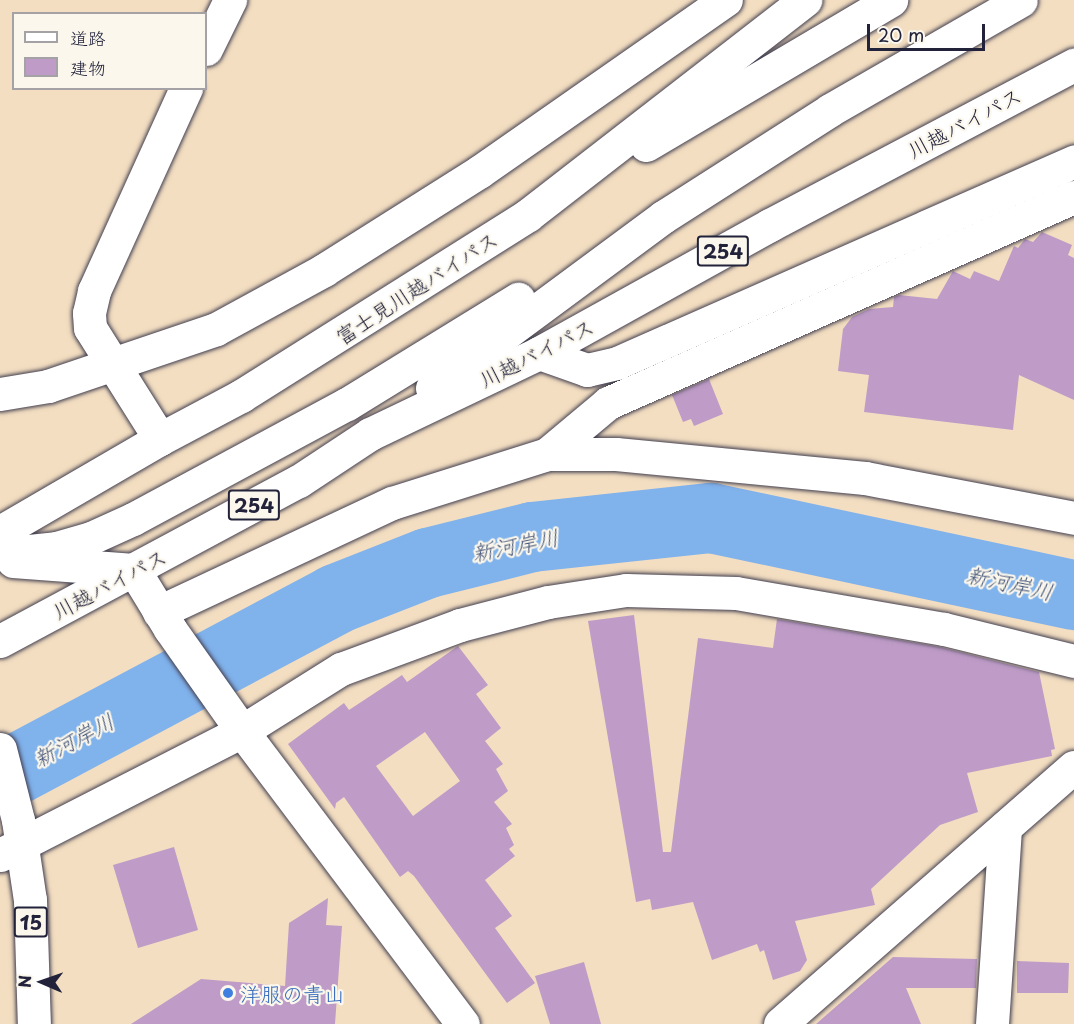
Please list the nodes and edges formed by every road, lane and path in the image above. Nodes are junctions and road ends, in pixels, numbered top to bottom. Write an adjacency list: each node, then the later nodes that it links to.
1 (230, 0): 6 (main road)
2 (726, 0): 14 (main road)
3 (805, 0): 11 (main road, 富士見川越バイパス)
4 (891, 0): 11 (main road)
5 (1021, 0): 12 (main road, 254)
6 (207, 47)
7 (1074, 65): 13 (main road, 川越バイパス / 254)
8 (185, 90): 14 (main road)
9 (1074, 161): 13 (main road)
10 (1074, 197): 18 (main road)
11 (528, 215): 17 (main road, 富士見川越バイパス)
12 (663, 217): 16 (main road, 254); 21 (main road)
13 (539, 353): 16 (main road, 川越バイパス / 254)
14 (114, 366): 15 (main road); 17 (main road)
15 (0, 394)
16 (370, 434): 23 (main road, 川越バイパス / 254)
17 (160, 439): 20 (main road, 富士見川越バイパス)
18 (547, 454): 19 (main road); 24 (main road)
19 (1074, 518)
20 (0, 532)
21 (0, 554)
22 (0, 560): 23 (main road)
23 (134, 570): 24 (main road); 25 (main road, 川越バイパス / 254)
24 (164, 620): 27 (main road)
25 (0, 641)
26 (1074, 661): 27 (main road)
27 (242, 730): 31 (main road); 33 (main road)
28 (0, 748): 31 (main road, 15)
29 (1074, 767): 30 (main road)
30 (1005, 827): 34 (main road); 35 (main road)
31 (13, 840): 32 (main road, 15)
32 (34, 1024)
33 (463, 1024)
34 (780, 1024)
35 (992, 1024)

